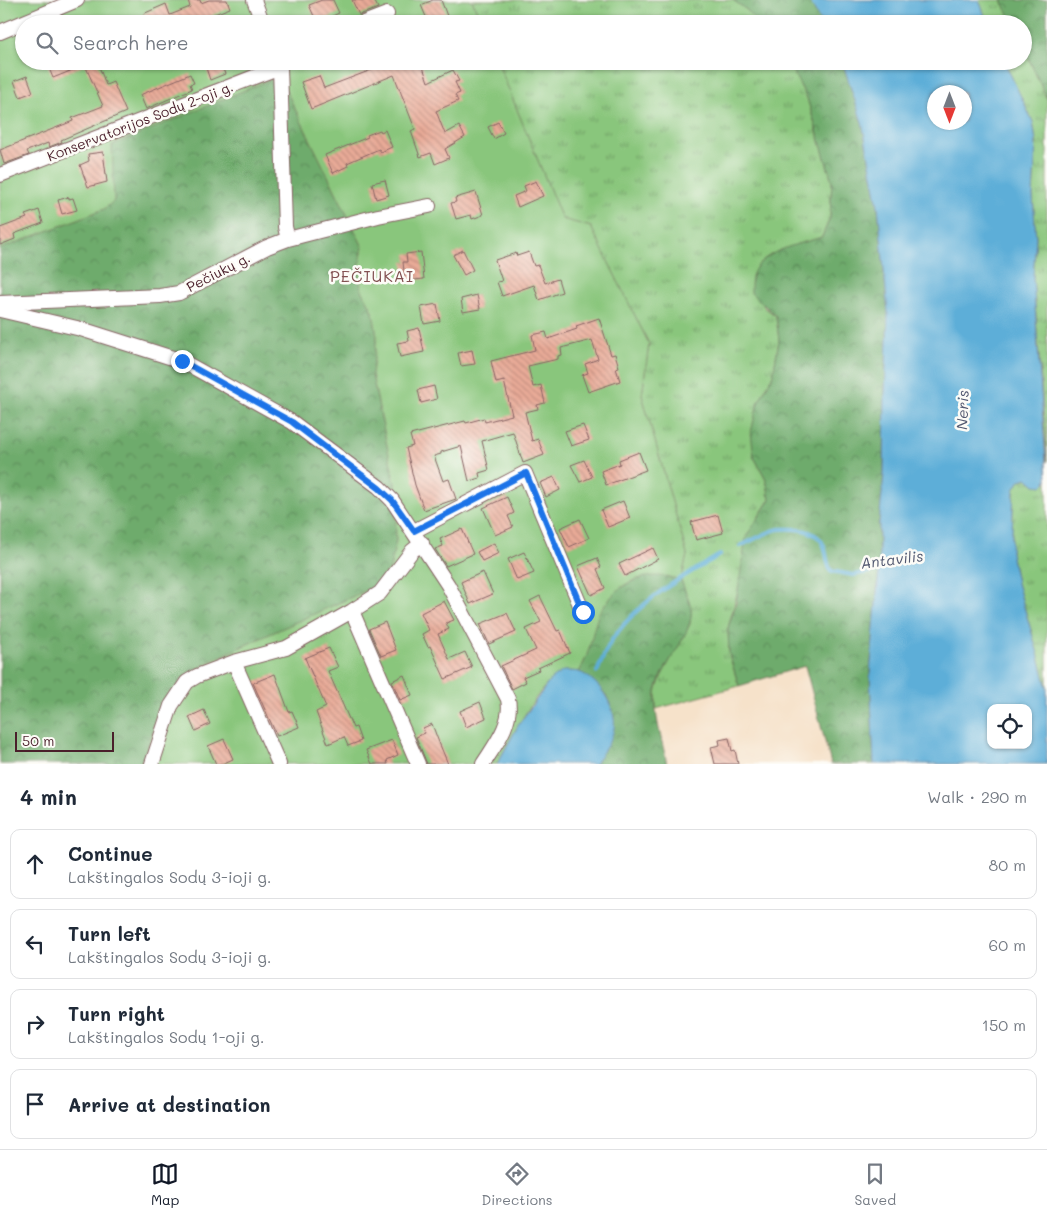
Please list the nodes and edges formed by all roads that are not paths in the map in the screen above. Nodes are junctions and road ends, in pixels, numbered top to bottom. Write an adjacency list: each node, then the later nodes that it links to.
1 (77, 0): 3 (street)
2 (254, 0): 4 (street)
3 (41, 15)
4 (260, 15)
5 (15, 26): 6 (street)
6 (0, 32)
7 (264, 70): 9 (street, Konservatorijos Sodų 2-oji g.)
8 (279, 70): 11 (street)
9 (0, 175)
10 (429, 206): 11 (street, Pečiukų g.)
11 (288, 239): 12 (street, Pečiukų g.)
12 (0, 302)
13 (0, 310): 14 (street)
14 (414, 531): 15 (street); 17 (street)
15 (422, 543): 16 (street); 22 (street)
16 (352, 610): 18 (street); 21 (street)
17 (583, 612)
18 (234, 662): 19 (street); 20 (street)
19 (152, 764)
20 (279, 764)
21 (418, 764)
22 (483, 764)

